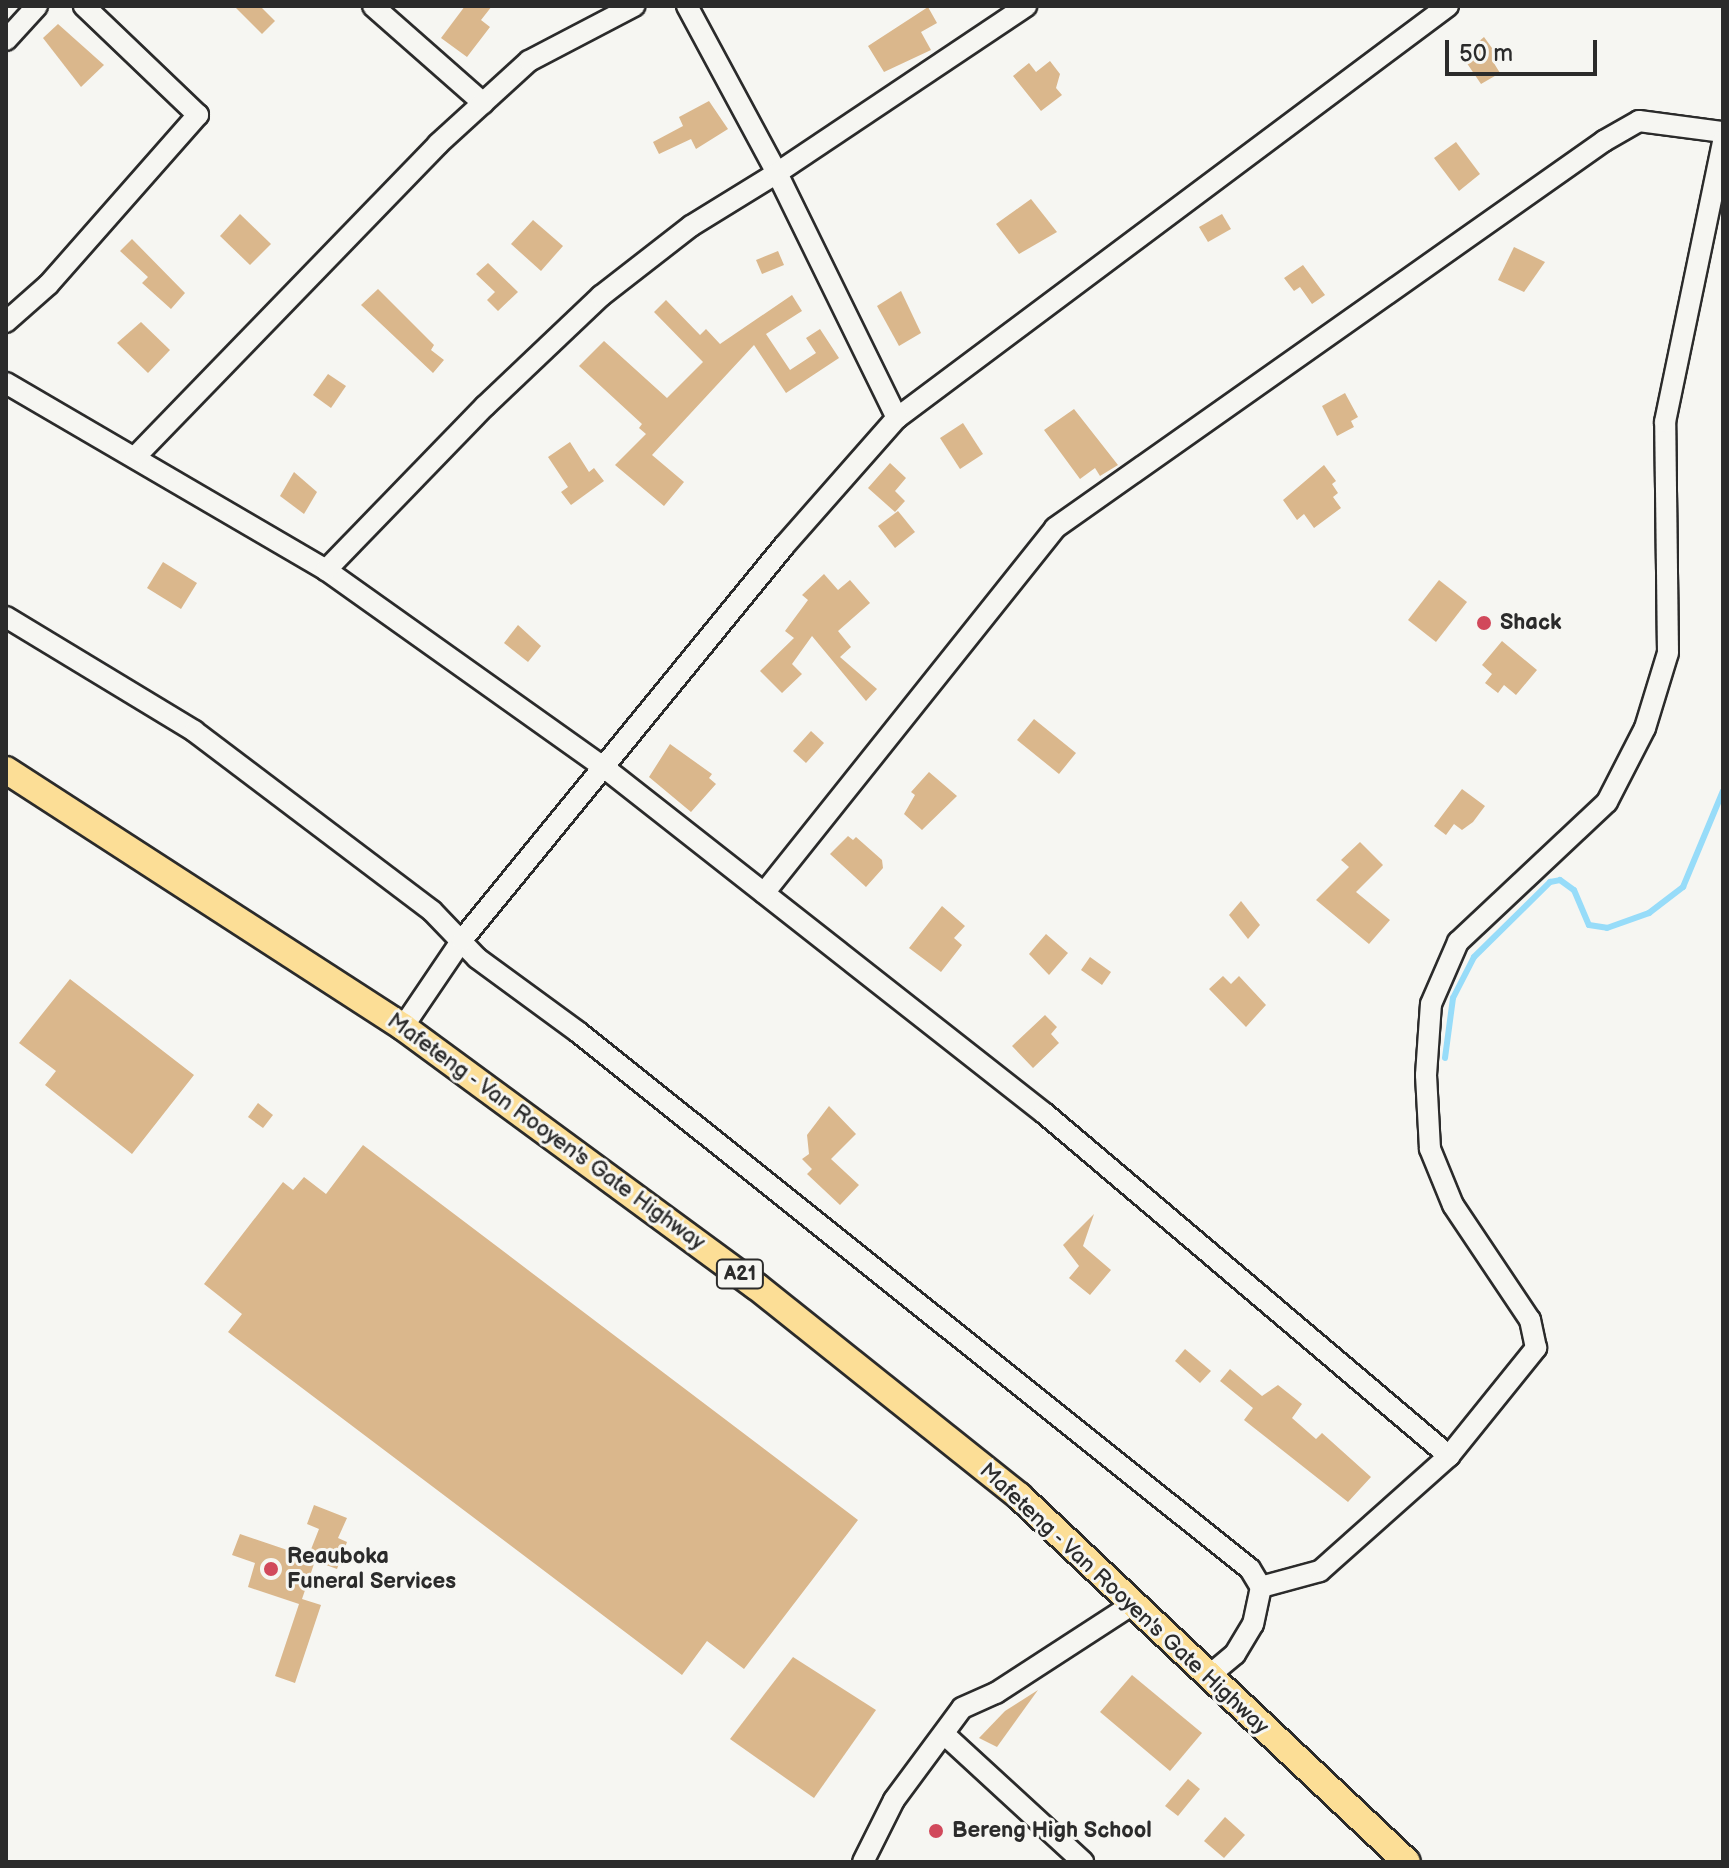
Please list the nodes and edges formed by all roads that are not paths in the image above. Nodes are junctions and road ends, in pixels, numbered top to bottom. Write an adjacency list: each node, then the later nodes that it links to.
1 (37, 6): 8 (street)
2 (84, 6): 13 (street)
3 (373, 6): 9 (street)
4 (634, 6): 9 (street)
5 (687, 6): 12 (street)
6 (1026, 6): 12 (street)
7 (1448, 6): 15 (street)
8 (6, 40)
9 (483, 103): 16 (street)
10 (1723, 132): 21 (street)
11 (1723, 141): 24 (street)
12 (777, 173): 15 (street); 17 (street)
13 (6, 322)
14 (6, 383): 16 (street)
15 (897, 418): 19 (street)
16 (135, 457): 17 (street)
17 (326, 570): 19 (street)
18 (6, 617): 22 (street)
19 (606, 769): 21 (street); 22 (street)
20 (6, 770): 23 (main road, Mafeteng - Van Rooyen's Gate Highway / A21)
21 (764, 893): 24 (street)
22 (462, 940): 23 (street); 25 (street)
23 (403, 1027): 26 (main road, Mafeteng - Van Rooyen's Gate Highway / A21)
24 (1449, 1456): 25 (street)
25 (1261, 1587): 27 (street)
26 (1130, 1606): 27 (main road, Mafeteng - Van Rooyen's Gate Highway / A21); 28 (street)
27 (1210, 1675): 31 (main road, Mafeteng - Van Rooyen's Gate Highway / A21)
28 (944, 1734): 29 (street); 30 (street)
29 (863, 1862)
30 (1083, 1862)
31 (1407, 1862)

